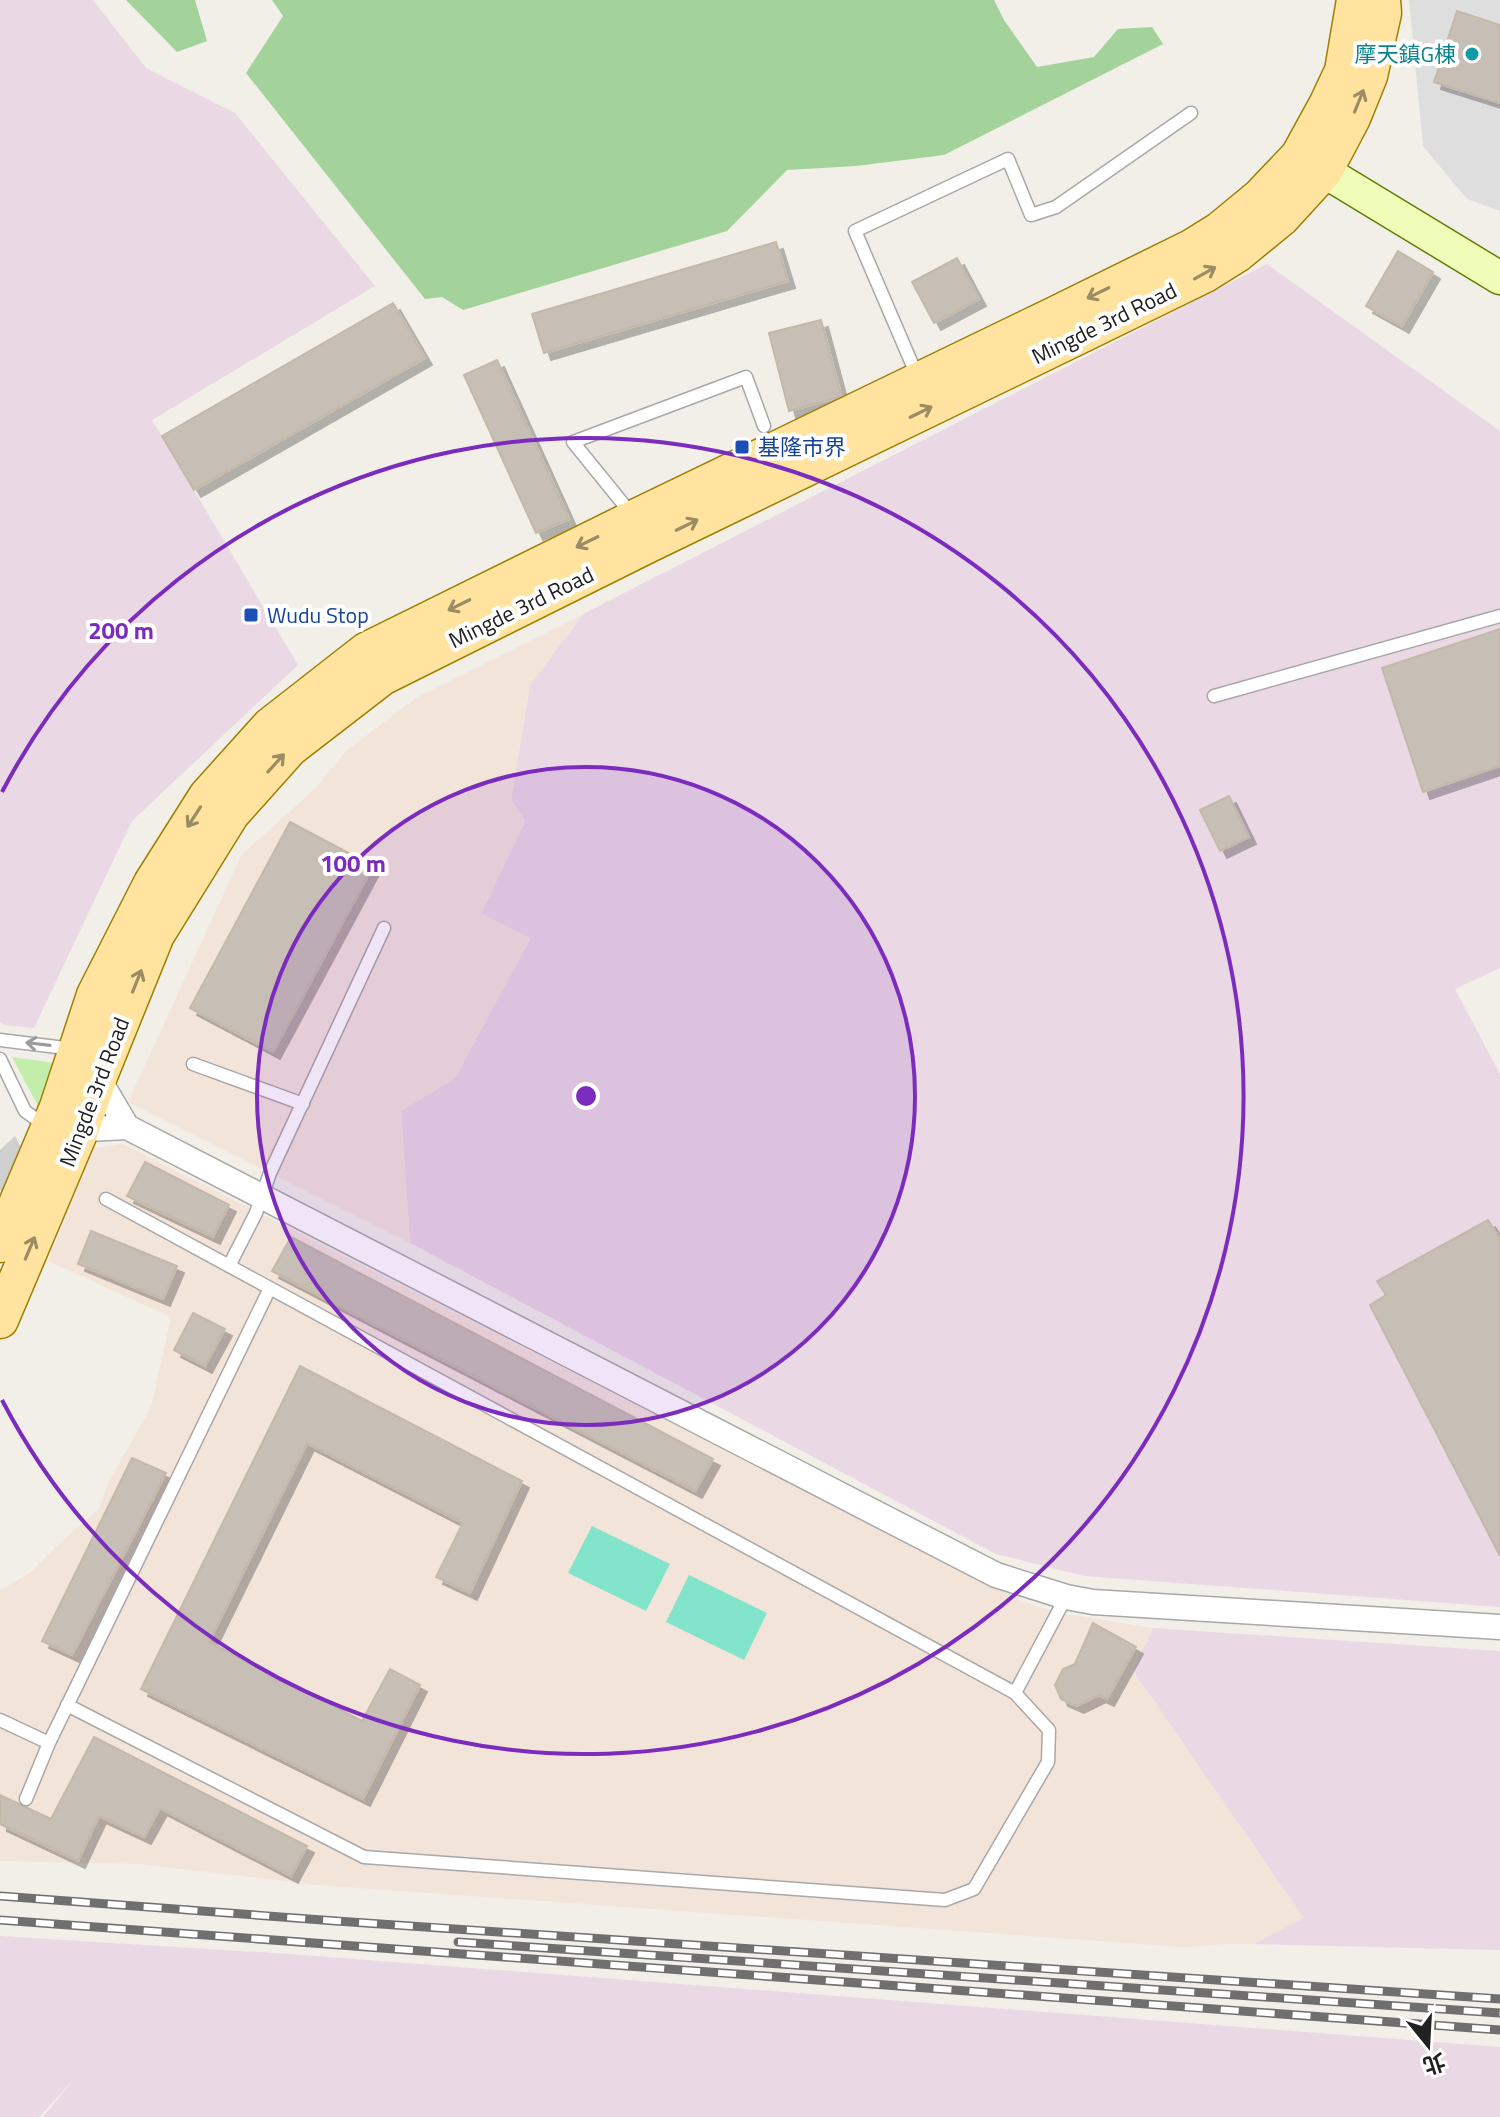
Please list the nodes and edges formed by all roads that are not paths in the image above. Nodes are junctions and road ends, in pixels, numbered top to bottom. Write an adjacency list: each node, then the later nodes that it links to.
1 (1355, 0): 4 (main road)
2 (1382, 0): 4 (main road, one-way to 2)
3 (1191, 113): 6 (lane)
4 (1312, 163): 5 (street); 6 (main road, Mingde 3rd Road, one-way to 6); 8 (main road, Mingde 3rd Road, one-way to 4)
5 (1500, 278)
6 (919, 381): 8 (main road, Mingde 3rd Road)
7 (764, 426): 8 (lane)
8 (641, 531): 14 (main road, Mingde 3rd Road)
9 (1500, 616): 10 (lane)
10 (1214, 696)
11 (384, 928): 16 (lane)
12 (0, 1040): 14 (lane, one-way to 12)
13 (0, 1059): 18 (lane)
14 (87, 1063): 17 (street); 18 (main road, Mingde 3rd Road)
15 (193, 1064): 16 (lane)
16 (303, 1104): 19 (lane)
17 (127, 1127): 18 (street); 19 (street)
18 (64, 1130): 21 (main road, Mingde 3rd Road); 24 (main road, Mingde 3rd Road, one-way to 18)
19 (262, 1197): 22 (lane); 25 (street)
20 (106, 1199): 22 (lane)
21 (0, 1244)
22 (229, 1266): 23 (lane)
23 (270, 1288): 27 (lane); 28 (lane)
24 (0, 1320)
25 (1066, 1597): 26 (street); 27 (lane)
26 (1500, 1627)
27 (1015, 1693): 28 (lane)
28 (67, 1705): 30 (lane)
29 (0, 1720): 30 (lane)
30 (49, 1743): 31 (lane)
31 (26, 1799)

